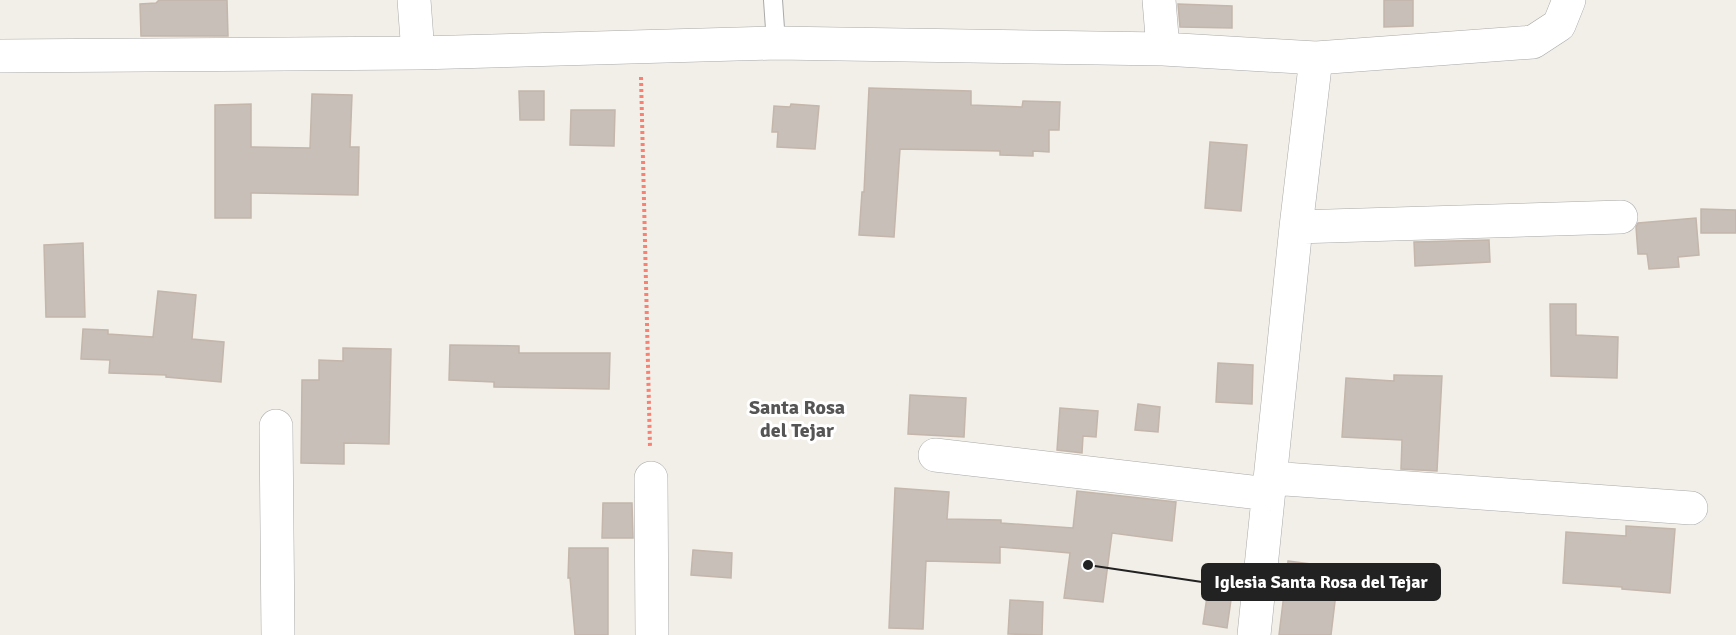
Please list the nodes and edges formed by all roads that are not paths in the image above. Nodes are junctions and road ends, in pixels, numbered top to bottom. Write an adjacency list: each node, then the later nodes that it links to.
1 (414, 0): 7 (street)
2 (773, 0): 5 (lane)
3 (1159, 0): 6 (street)
4 (1569, 0): 9 (street)
5 (776, 43): 6 (street); 7 (street)
6 (1163, 49): 9 (street)
7 (418, 53): 8 (street)
8 (0, 56)
9 (1316, 58): 11 (street)
10 (1621, 216): 11 (street)
11 (1296, 227): 15 (street)
12 (276, 426): 17 (street)
13 (936, 454): 15 (street)
14 (651, 478): 18 (street)
15 (1269, 486): 16 (street); 19 (street)
16 (1691, 508)
17 (278, 635)
18 (652, 635)
19 (1254, 635)

